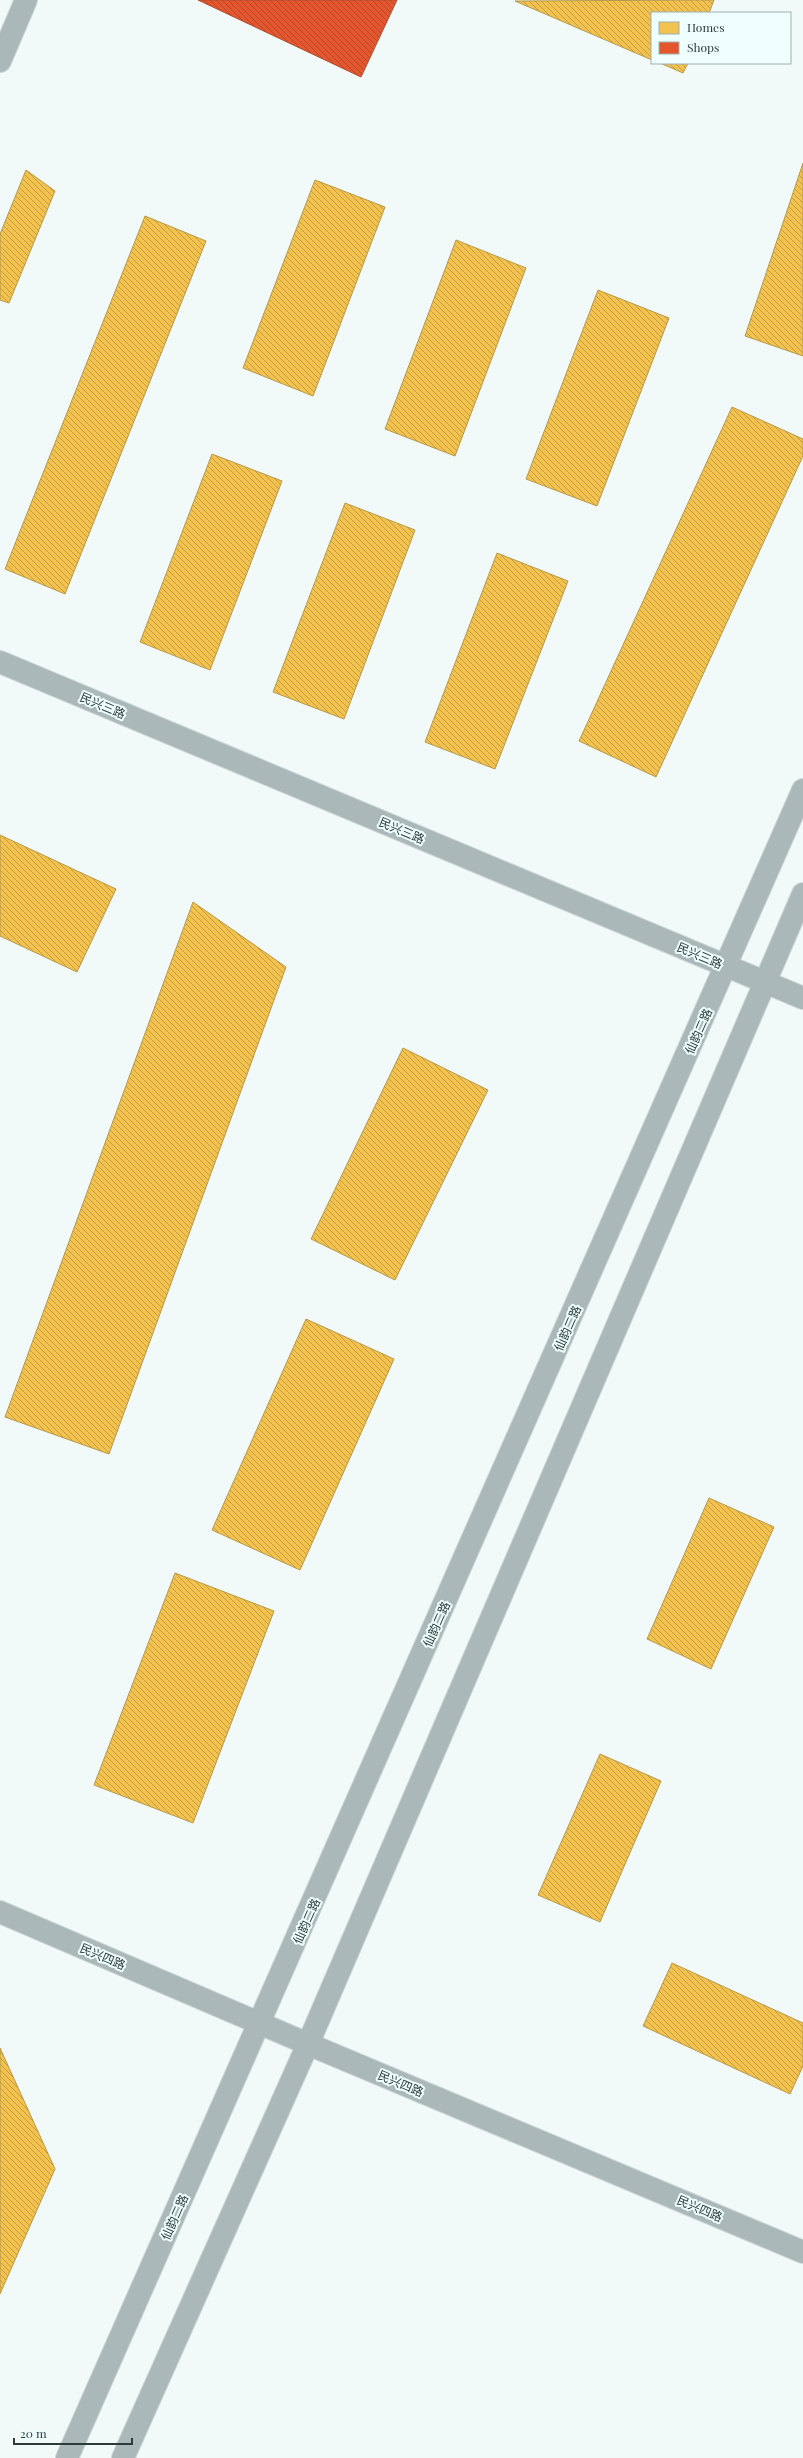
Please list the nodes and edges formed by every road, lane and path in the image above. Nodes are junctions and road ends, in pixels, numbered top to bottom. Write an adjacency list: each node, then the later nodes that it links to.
1 (26, 0): 2 (street)
2 (0, 61)
3 (0, 662): 6 (street, 民兴三路)
4 (803, 790): 6 (street, 仙韵二路)
5 (803, 894): 7 (street)
6 (727, 966): 7 (street, 民兴三路); 10 (street, 仙韵二路)
7 (765, 982): 8 (street, 民兴三路); 11 (street)
8 (803, 998)
9 (0, 1912): 10 (street, 民兴四路)
10 (260, 2023): 11 (street, 民兴四路); 13 (street, 仙韵二路)
11 (308, 2044): 12 (street, 民兴四路); 14 (street)
12 (803, 2252)
13 (67, 2458)
14 (123, 2458)

